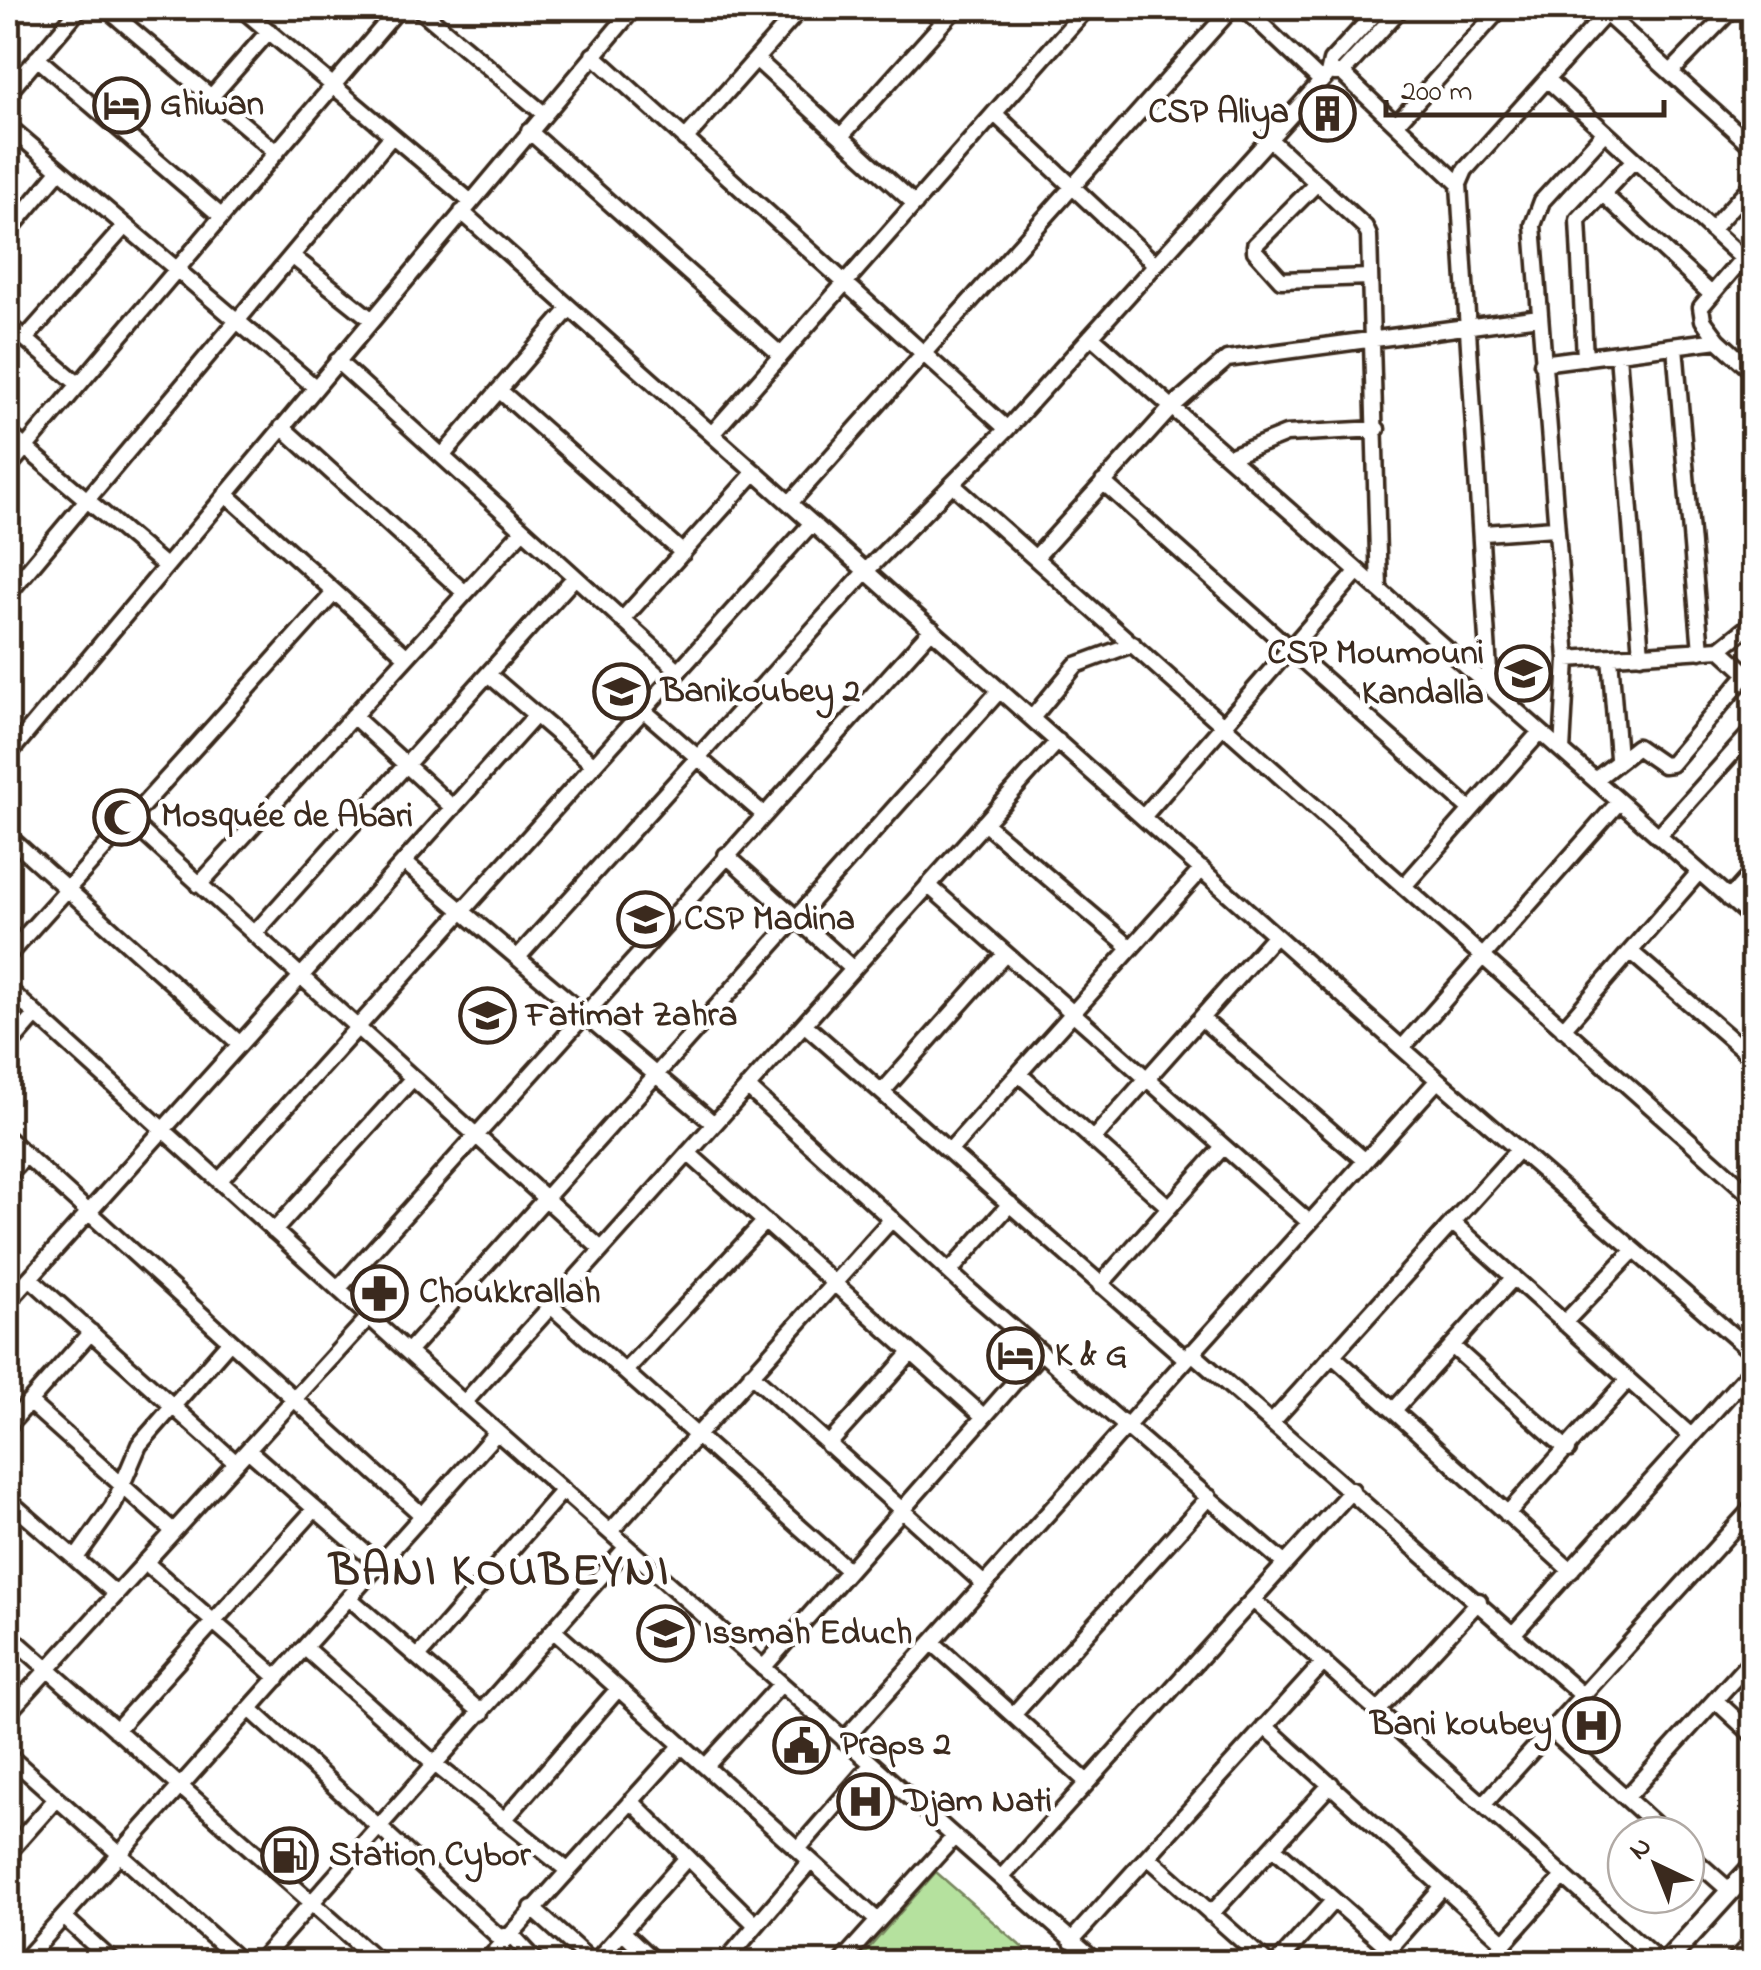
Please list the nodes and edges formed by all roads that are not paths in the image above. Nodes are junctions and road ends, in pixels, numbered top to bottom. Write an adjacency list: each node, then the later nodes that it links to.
1 (80, 8): 23 (street)
2 (106, 8): 30 (street)
3 (241, 8): 21 (street)
4 (399, 8): 28 (street)
5 (418, 8): 31 (street)
6 (634, 8): 22 (street)
7 (801, 8): 24 (street)
8 (928, 8): 20 (street)
9 (956, 8): 20 (street)
10 (1086, 8): 32 (street)
11 (1232, 8): 48 (street)
12 (1244, 8): 26 (street)
13 (1380, 8): 26 (street)
14 (1401, 8): 26 (street)
15 (1502, 8): 33 (street)
16 (1734, 8): 25 (street)
17 (1746, 8): 19 (street)
18 (1608, 10): 25 (street); 27 (street)
19 (1754, 14)
20 (944, 22): 38 (street)
21 (269, 32): 28 (street); 30 (street)
22 (593, 56): 31 (street); 40 (street)
23 (37, 58): 29 (street); 52 (street)
24 (756, 59): 38 (street); 40 (street)
25 (1671, 72): 41 (street)
26 (1330, 76): 33 (street); 39 (street)
27 (1546, 79): 36 (street); 47 (street)
28 (333, 85): 37 (street); 42 (street)
29 (8, 93)
30 (211, 97): 42 (street)
31 (544, 114): 35 (street)
32 (995, 114): 48 (street); 50 (street)
33 (1397, 123): 47 (street)
34 (8, 126): 44 (street)
35 (530, 132): 51 (street); 74 (street)
36 (1604, 132): 43 (street); 64 (street)
37 (392, 136): 51 (street); 56 (street)
38 (840, 136): 50 (street)
39 (1268, 138): 45 (street); 57 (street)
40 (686, 139): 61 (street)
41 (1754, 148)
42 (276, 152): 52 (street)
43 (1634, 160): 49 (street); 54 (street)
44 (60, 170): 53 (street); 55 (street)
45 (1317, 182): 60 (street); 60 (street)
46 (1754, 182): 54 (street)
47 (1459, 184): 68 (street)
48 (1074, 186): 57 (street); 75 (street)
49 (1602, 193): 62 (street); 77 (street)
50 (915, 204): 61 (street)
51 (466, 207): 63 (street); 65 (street)
52 (221, 216): 59 (street)
53 (125, 226): 59 (street); 70 (street)
54 (1711, 230): 58 (street)
55 (8, 232)
56 (292, 256): 65 (street); 66 (street)
57 (1154, 264): 69 (street)
58 (1748, 264): 62 (street)
59 (176, 269): 66 (street); 81 (street)
60 (1370, 277): 71 (street)
61 (845, 283): 74 (street); 75 (street)
62 (1711, 294): 72 (street)
63 (570, 308): 83 (street); 89 (street)
64 (1539, 317): 68 (street); 79 (street)
65 (372, 320): 78 (street)
66 (237, 321): 82 (street); 98 (street)
67 (8, 324): 70 (street)
68 (1467, 324): 71 (street); 103 (street)
69 (1091, 336): 84 (street); 86 (street)
70 (25, 340): 81 (street)
71 (1372, 340): 84 (street); 87 (street)
72 (1718, 340): 73 (street); 80 (street)
73 (1675, 346): 76 (street); 120 (street)
74 (782, 354): 89 (street)
75 (924, 354): 86 (street); 99 (street)
76 (1618, 354): 77 (street); 121 (street)
77 (1586, 358): 79 (street)
78 (337, 361): 82 (street); 91 (street)
79 (1542, 363): 101 (street)
80 (1754, 373)
81 (78, 384): 90 (street)
82 (315, 387): 85 (street)
83 (499, 390): 91 (street); 104 (street)
84 (1172, 407): 92 (street); 95 (street)
85 (282, 428): 97 (street); 112 (street)
86 (1007, 429): 96 (street)
87 (1377, 429): 92 (street); 110 (street)
88 (8, 433): 90 (street)
89 (712, 434): 94 (street)
90 (24, 448): 93 (street); 98 (street)
91 (443, 455): 102 (street)
92 (1229, 457): 108 (street)
93 (8, 468)
94 (755, 472): 99 (street); 104 (street)
95 (1103, 482): 105 (street); 118 (street)
96 (953, 485): 105 (street); 107 (street)
97 (226, 494): 106 (street); 111 (street)
98 (86, 500): 106 (street); 113 (street)
99 (790, 503): 100 (street)
100 (812, 523): 107 (street); 125 (street)
101 (1554, 528): 103 (street); 124 (street)
102 (523, 530): 109 (street); 112 (street)
103 (1484, 533): 128 (street)
104 (683, 553): 114 (street)
105 (1036, 557): 117 (street)
106 (166, 566): 139 (street)
107 (866, 571): 116 (street); 140 (street)
108 (1358, 571): 110 (street); 118 (street)
109 (575, 577): 114 (street); 126 (street)
110 (1379, 590): 128 (street)
111 (336, 592): 122 (street); 150 (street)
112 (465, 593): 122 (street)
113 (8, 594)
114 (622, 620): 125 (street)
115 (1754, 622): 119 (street)
116 (932, 629): 129 (street); 148 (street)
117 (1132, 644): 133 (street); 134 (street)
118 (1290, 649): 134 (street); 147 (street)
119 (1720, 649): 120 (street); 127 (street)
120 (1701, 651): 121 (street)
121 (1640, 655): 123 (street)
122 (407, 657): 131 (street)
123 (1610, 657): 124 (street); 141 (street)
124 (1566, 659): 138 (street)
125 (678, 671): 130 (street)
126 (488, 674): 132 (street); 142 (street)
127 (1750, 677): 141 (street)
128 (1490, 688): 136 (street)
129 (1000, 690): 133 (street); 165 (street)
130 (643, 710): 140 (street); 143 (street)
131 (353, 716): 142 (street); 159 (street)
132 (536, 716): 143 (street); 146 (street)
133 (1032, 718): 137 (street)
134 (1223, 725): 149 (street); 161 (street)
135 (1754, 729): 153 (street)
136 (1540, 732): 138 (street); 147 (street)
137 (1058, 741): 149 (street); 151 (street)
138 (1562, 751): 144 (street)
139 (8, 755)
140 (697, 758): 148 (street); 174 (street)
141 (1618, 758): 144 (street)
142 (406, 764): 146 (street); 167 (street)
143 (594, 765): 164 (street)
144 (1595, 780): 145 (street)
145 (1619, 802): 153 (street); 173 (street)
146 (453, 808): 155 (street)
147 (1471, 810): 161 (street)
148 (763, 814): 154 (street)
149 (1143, 817): 156 (street)
150 (128, 820): 159 (street); 162 (street)
151 (984, 823): 160 (street); 169 (street)
152 (8, 836): 162 (street)
153 (1658, 836): 158 (street)
154 (726, 855): 165 (street); 180 (street)
155 (404, 862): 164 (street); 176 (street)
156 (1202, 870): 168 (street); 169 (street)
157 (1754, 871): 163 (street)
158 (1699, 872): 163 (street); 170 (street)
159 (200, 885): 167 (street)
160 (928, 886): 171 (street); 175 (street)
161 (1404, 886): 173 (street)
162 (67, 888): 172 (street); 185 (street)
163 (1729, 898): 166 (street)
164 (462, 911): 174 (street); 183 (street)
165 (797, 917): 175 (street); 190 (street)
166 (1754, 920)
167 (254, 934): 176 (street)
168 (1275, 934): 181 (street); 187 (street)
169 (1131, 948): 178 (street)
170 (1630, 952): 184 (street); 188 (street)
171 (1006, 954): 178 (street); 195 (street)
172 (8, 955)
173 (1483, 957): 184 (street); 187 (street)
174 (518, 958): 180 (street)
175 (853, 969): 182 (street)
176 (301, 976): 183 (street); 185 (street)
177 (8, 989): 179 (street)
178 (1073, 1013): 189 (street); 192 (street)
179 (36, 1015): 186 (street); 197 (street)
180 (586, 1016): 190 (street); 198 (street)
181 (1202, 1019): 192 (street); 206 (street)
182 (804, 1024): 194 (street); 195 (street)
183 (357, 1028): 191 (street); 208 (street)
184 (1563, 1029): 210 (street)
185 (240, 1044): 197 (street)
186 (8, 1047)
187 (1402, 1048): 193 (street)
188 (1754, 1059)
189 (1019, 1074): 200 (street); 202 (street)
190 (656, 1075): 196 (street); 209 (street)
191 (413, 1078): 198 (street); 218 (street)
192 (1146, 1079): 200 (street); 201 (street)
193 (1438, 1080): 203 (street); 206 (street)
194 (747, 1087): 196 (street); 214 (street)
195 (884, 1090): 202 (street)
196 (714, 1124): 204 (street)
197 (162, 1130): 208 (street); 213 (street)
198 (476, 1136): 209 (street); 226 (street)
199 (8, 1139): 205 (street)
200 (1093, 1140): 212 (street)
201 (1222, 1148): 212 (street); 216 (street)
202 (951, 1149): 211 (street)
203 (1518, 1150): 217 (street); 220 (street)
204 (688, 1152): 215 (street); 219 (street)
205 (26, 1156): 207 (street); 213 (street)
206 (1364, 1160): 216 (street)
207 (8, 1175)
208 (219, 1181): 218 (street)
209 (545, 1198): 219 (street); 234 (street)
210 (1754, 1198)
211 (1010, 1204): 221 (street); 225 (street)
212 (1169, 1208): 225 (street)
213 (88, 1212): 223 (street); 232 (street)
214 (892, 1219): 221 (street); 224 (street)
215 (765, 1221): 224 (street); 241 (street)
216 (1309, 1222): 238 (street)
217 (1452, 1222): 222 (street); 239 (street)
218 (274, 1231): 226 (street)
219 (602, 1250): 228 (street)
220 (1634, 1250): 230 (street); 237 (street)
221 (950, 1272): 235 (street)
222 (1514, 1277): 230 (street); 233 (street)
223 (30, 1278): 227 (street); 231 (street)
224 (834, 1284): 236 (street); 242 (street)
225 (1100, 1284): 238 (street)
226 (338, 1289): 229 (street)
227 (8, 1302)
228 (551, 1306): 241 (street); 246 (street)
229 (370, 1317): 234 (street); 244 (street)
230 (1564, 1323): 243 (street)
231 (92, 1332): 245 (street); 247 (street)
232 (230, 1342): 244 (street); 247 (street)
233 (1452, 1346): 248 (street); 258 (street)
234 (408, 1352): 246 (street)
235 (1041, 1352): 249 (street); 252 (street)
236 (911, 1353): 249 (street); 256 (street)
237 (1754, 1354)
238 (1188, 1355): 250 (street); 252 (street)
239 (1332, 1355): 248 (street); 250 (street)
240 (1754, 1367): 255 (street)
241 (625, 1371): 254 (street)
242 (751, 1374): 254 (street); 256 (street)
243 (1628, 1380): 255 (street); 258 (street)
244 (294, 1399): 257 (street); 269 (street)
245 (29, 1402): 251 (street); 260 (street)
246 (464, 1403): 253 (street)
247 (174, 1405): 259 (street); 260 (street)
248 (1394, 1410): 268 (street)
249 (983, 1416): 267 (street)
250 (1273, 1421): 262 (street)
251 (8, 1426)
252 (1125, 1426): 263 (street); 279 (street)
253 (498, 1432): 261 (street); 269 (street)
254 (695, 1436): 271 (street); 277 (street)
255 (1691, 1436): 278 (street)
256 (828, 1445): 267 (street)
257 (248, 1450): 259 (street); 265 (street)
258 (1568, 1450): 268 (street)
259 (236, 1462): 270 (street)
260 (122, 1487): 270 (street); 273 (street)
261 (563, 1490): 271 (street); 291 (street)
262 (1352, 1490): 275 (street); 283 (street)
263 (1209, 1497): 275 (street); 304 (street)
264 (8, 1500): 273 (street)
265 (315, 1508): 276 (street); 284 (street)
266 (1753, 1508): 298 (street)
267 (901, 1510): 277 (street); 279 (street)
268 (1507, 1514): 278 (street)
269 (423, 1516): 276 (street)
270 (174, 1531): 274 (street)
271 (610, 1532): 272 (street)
272 (627, 1547): 285 (street); 293 (street)
273 (76, 1558): 280 (street)
274 (145, 1562): 280 (street); 284 (street)
275 (1285, 1564): 282 (street)
276 (379, 1565): 281 (street)
277 (848, 1570): 293 (street)
278 (1571, 1571): 286 (street)
279 (984, 1584): 288 (street)
280 (116, 1594): 294 (street)
281 (350, 1598): 289 (street); 291 (street)
282 (1253, 1600): 292 (street); 315 (street)
283 (1479, 1601): 286 (street); 301 (street)
284 (213, 1622): 295 (street); 306 (street)
285 (554, 1632): 297 (street); 303 (street)
286 (1514, 1632): 298 (street)
287 (8, 1634): 294 (street)
288 (932, 1642): 304 (street); 309 (street)
289 (305, 1648): 295 (street); 312 (street)
290 (1754, 1656): 299 (street)
291 (418, 1657): 303 (street)
292 (1324, 1662): 301 (street); 305 (street)
293 (763, 1668): 296 (street)
294 (47, 1669): 302 (street); 306 (street)
295 (278, 1678): 300 (street)
296 (781, 1684): 309 (street); 314 (street)
297 (618, 1689): 310 (street); 323 (street)
298 (1582, 1695): 307 (street)
299 (1714, 1700): 308 (street); 318 (street)
300 (250, 1709): 317 (street); 324 (street)
301 (1378, 1711): 321 (street)
302 (8, 1712)
303 (482, 1713): 312 (street)
304 (1013, 1714): 315 (street)
305 (1265, 1726): 316 (street); 330 (street)
306 (116, 1730): 317 (street)
307 (1551, 1730): 318 (street); 321 (street)
308 (1754, 1736)
309 (844, 1740): 313 (street)
310 (682, 1745): 314 (street); 320 (street)
311 (8, 1756): 319 (street)
312 (436, 1764): 323 (street); 324 (street)
313 (872, 1764): 325 (street); 327 (street)
314 (706, 1766): 327 (street)
315 (1088, 1782): 337 (street)
316 (1330, 1784): 326 (street); 338 (street)
317 (180, 1787): 329 (street); 341 (street)
318 (1626, 1798): 322 (street)
319 (56, 1800): 328 (street); 329 (street)
320 (631, 1802): 331 (street); 334 (street)
321 (1483, 1805): 336 (street)
322 (1645, 1815)
323 (504, 1820): 334 (street)
324 (380, 1827): 341 (street); 348 (street)
325 (954, 1837): 337 (street); 345 (street)
326 (1273, 1846): 340 (street); 343 (street)
327 (798, 1849): 332 (street)
328 (8, 1854)
329 (120, 1854): 344 (street); 356 (street)
330 (1149, 1858): 343 (street); 349 (street)
331 (686, 1859): 346 (street); 347 (street)
332 (812, 1861): 345 (street); 346 (street)
333 (1754, 1865): 339 (main road)
334 (566, 1870): 342 (street)
335 (1706, 1870): 339 (street)
336 (1564, 1876): 350 (street); 369 (street)
337 (1001, 1878): 349 (street)
338 (1443, 1887): 350 (street); 352 (street)
339 (1730, 1891): 369 (main road)
340 (1334, 1900): 352 (street); 366 (street)
341 (311, 1903): 353 (street); 357 (street)
342 (532, 1908): 348 (street); 360 (street)
343 (1211, 1914): 365 (street)
344 (64, 1917): 354 (street); 355 (street)
345 (878, 1922): 363 (street)
346 (756, 1925): 362 (street)
347 (622, 1932): 360 (street); 361 (street)
348 (512, 1935): 358 (street); 359 (street)
349 (1072, 1941): 364 (street)
350 (1505, 1942): 368 (street)
351 (1754, 1943): 370 (main road)
352 (1389, 1948): 367 (street)
353 (375, 1961)
354 (24, 1962)
355 (113, 1962)
356 (241, 1962)
357 (259, 1962)
358 (486, 1962)
359 (537, 1962)
360 (594, 1962)
361 (656, 1962)
362 (725, 1962)
363 (840, 1962)
364 (1096, 1962)
365 (1266, 1962)
366 (1278, 1962)
367 (1377, 1962)
368 (1488, 1962)
369 (1663, 1962)
370 (1736, 1962)

